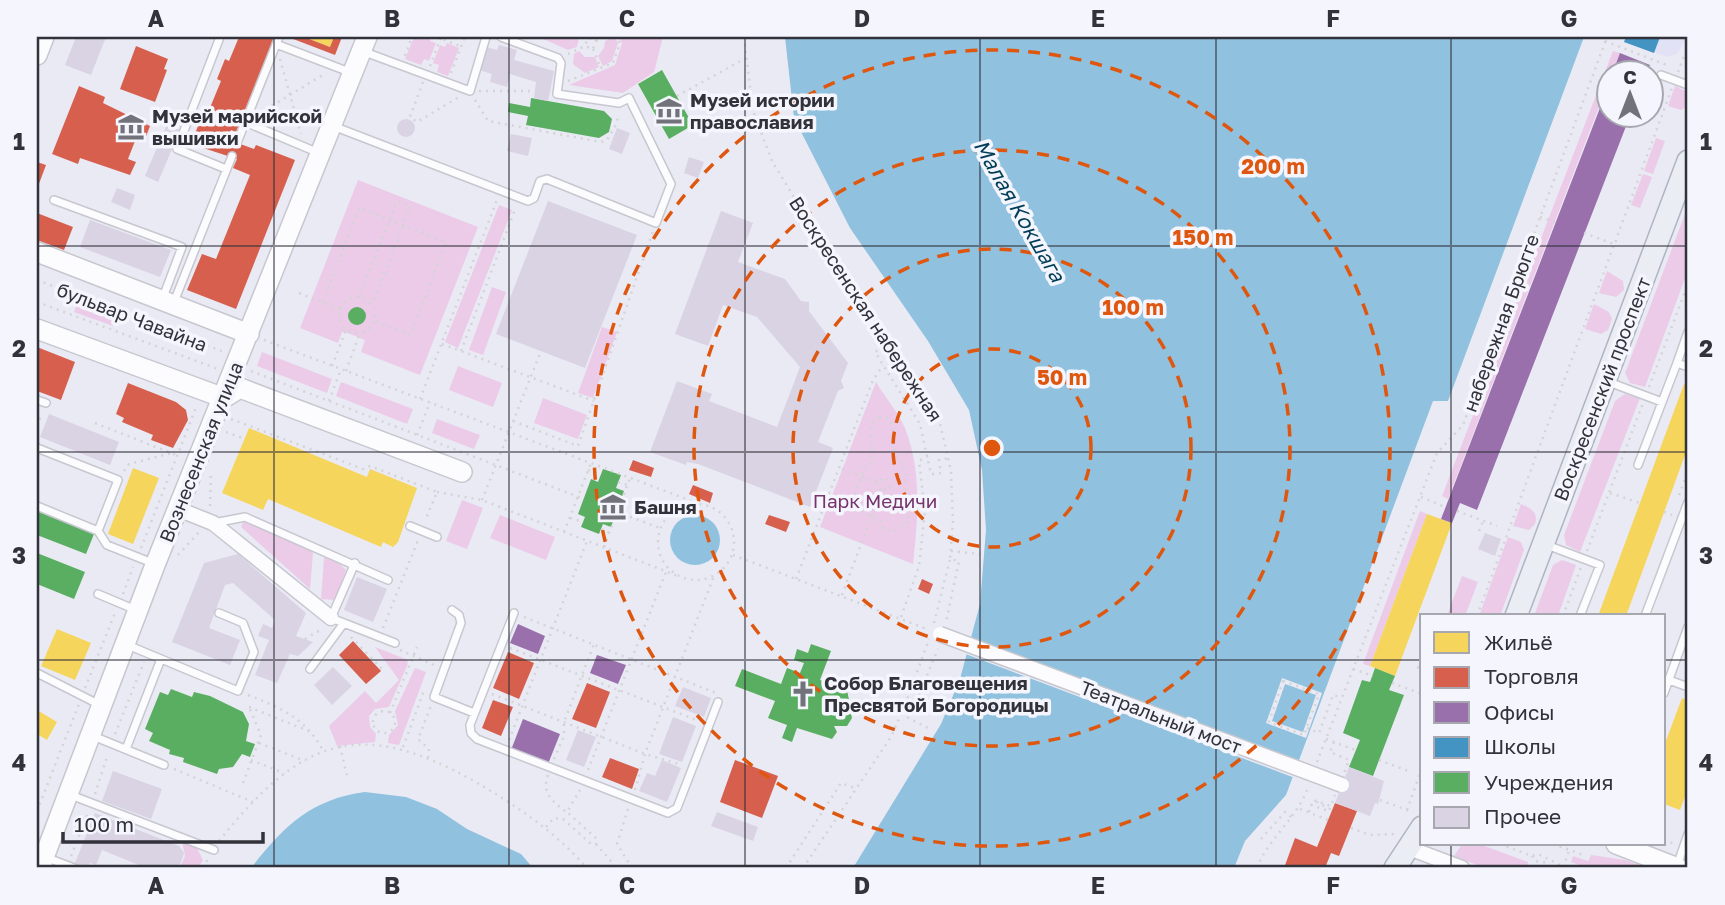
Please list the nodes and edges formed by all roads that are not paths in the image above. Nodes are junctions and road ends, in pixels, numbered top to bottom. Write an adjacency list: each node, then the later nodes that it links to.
1 (220, 37): 16 (lane)
2 (486, 37): 6 (lane)
3 (501, 37): 4 (lane)
4 (510, 38): 11 (lane)
5 (278, 40): 7 (lane); 10 (lane)
6 (364, 44): 7 (main road, Вознесенская улица)
7 (344, 70): 11 (main road, Вознесенская улица)
8 (1666, 77): 9 (lane)
9 (1688, 85)
10 (245, 122): 12 (lane); 13 (lane)
11 (332, 126): 13 (main road, Вознесенская улица)
12 (237, 143)
13 (313, 150): 22 (main road, Вознесенская улица)
14 (232, 156): 16 (lane)
15 (1688, 161): 25 (main road, Воскресенский проспект)
16 (226, 169): 19 (lane)
17 (54, 200): 19 (lane)
18 (37, 252): 19 (main road, бульвар Чавайна)
19 (167, 303): 22 (main road, бульвар Чавайна)
20 (37, 329): 26 (main road)
21 (1688, 332): 23 (lane)
22 (256, 337): 26 (main road, Вознесенская улица)
23 (1677, 363): 24 (lane); 28 (lane)
24 (1688, 367)
25 (1605, 381): 28 (lane); 41 (main road, Воскресенский проспект)
26 (236, 382): 32 (main road); 35 (main road, Вознесенская улица)
27 (37, 400): 29 (lane)
28 (1662, 402): 31 (lane)
29 (46, 403)
30 (37, 448): 39 (lane)
31 (1638, 465)
32 (462, 472)
33 (1688, 502): 36 (lane)
34 (37, 506): 39 (lane)
35 (178, 509): 37 (street); 43 (main road, Вознесенская улица)
36 (1685, 520): 52 (lane)
37 (213, 523): 42 (lane); 53 (street)
38 (410, 526): 40 (lane)
39 (99, 531): 43 (lane)
40 (437, 537)
41 (1543, 544): 50 (main road, Воскресенский проспект); 51 (lane)
42 (355, 563): 44 (lane); 53 (lane)
43 (155, 565): 47 (main road, Вознесенская улица)
44 (388, 580)
45 (98, 594): 47 (lane)
46 (452, 610): 66 (lane)
47 (137, 611): 57 (main road, Вознесенская улица)
48 (219, 613): 58 (lane)
49 (514, 613): 66 (lane)
50 (1517, 614)
51 (1581, 614)
52 (1646, 614)
53 (336, 624): 56 (lane); 59 (lane)
54 (1688, 627): 61 (lane)
55 (941, 635): 70 (street, Театральный мост, bridge)
56 (394, 643)
57 (124, 644): 58 (lane); 65 (main road, Вознесенская улица)
58 (161, 659): 68 (lane)
59 (310, 668)
60 (37, 673): 65 (lane)
61 (1669, 680): 62 (lane); 63 (lane)
62 (1688, 687)
63 (1666, 688)
64 (718, 702): 66 (lane)
65 (100, 705): 67 (main road, Вознесенская улица)
66 (474, 713)
67 (89, 734): 68 (lane); 71 (main road, Вознесенская улица)
68 (126, 749): 69 (lane)
69 (164, 765)
70 (1342, 785)
71 (67, 794): 76 (lane); 77 (main road, Вознесенская улица)
72 (1419, 820): 74 (main road)
73 (1688, 834): 81 (lane)
74 (1402, 841): 79 (main road); 80 (street)
75 (1621, 846): 81 (main road)
76 (214, 850)
77 (42, 862): 78 (lane)
78 (74, 868)
79 (1395, 868)
80 (1462, 868)
81 (1677, 868)

